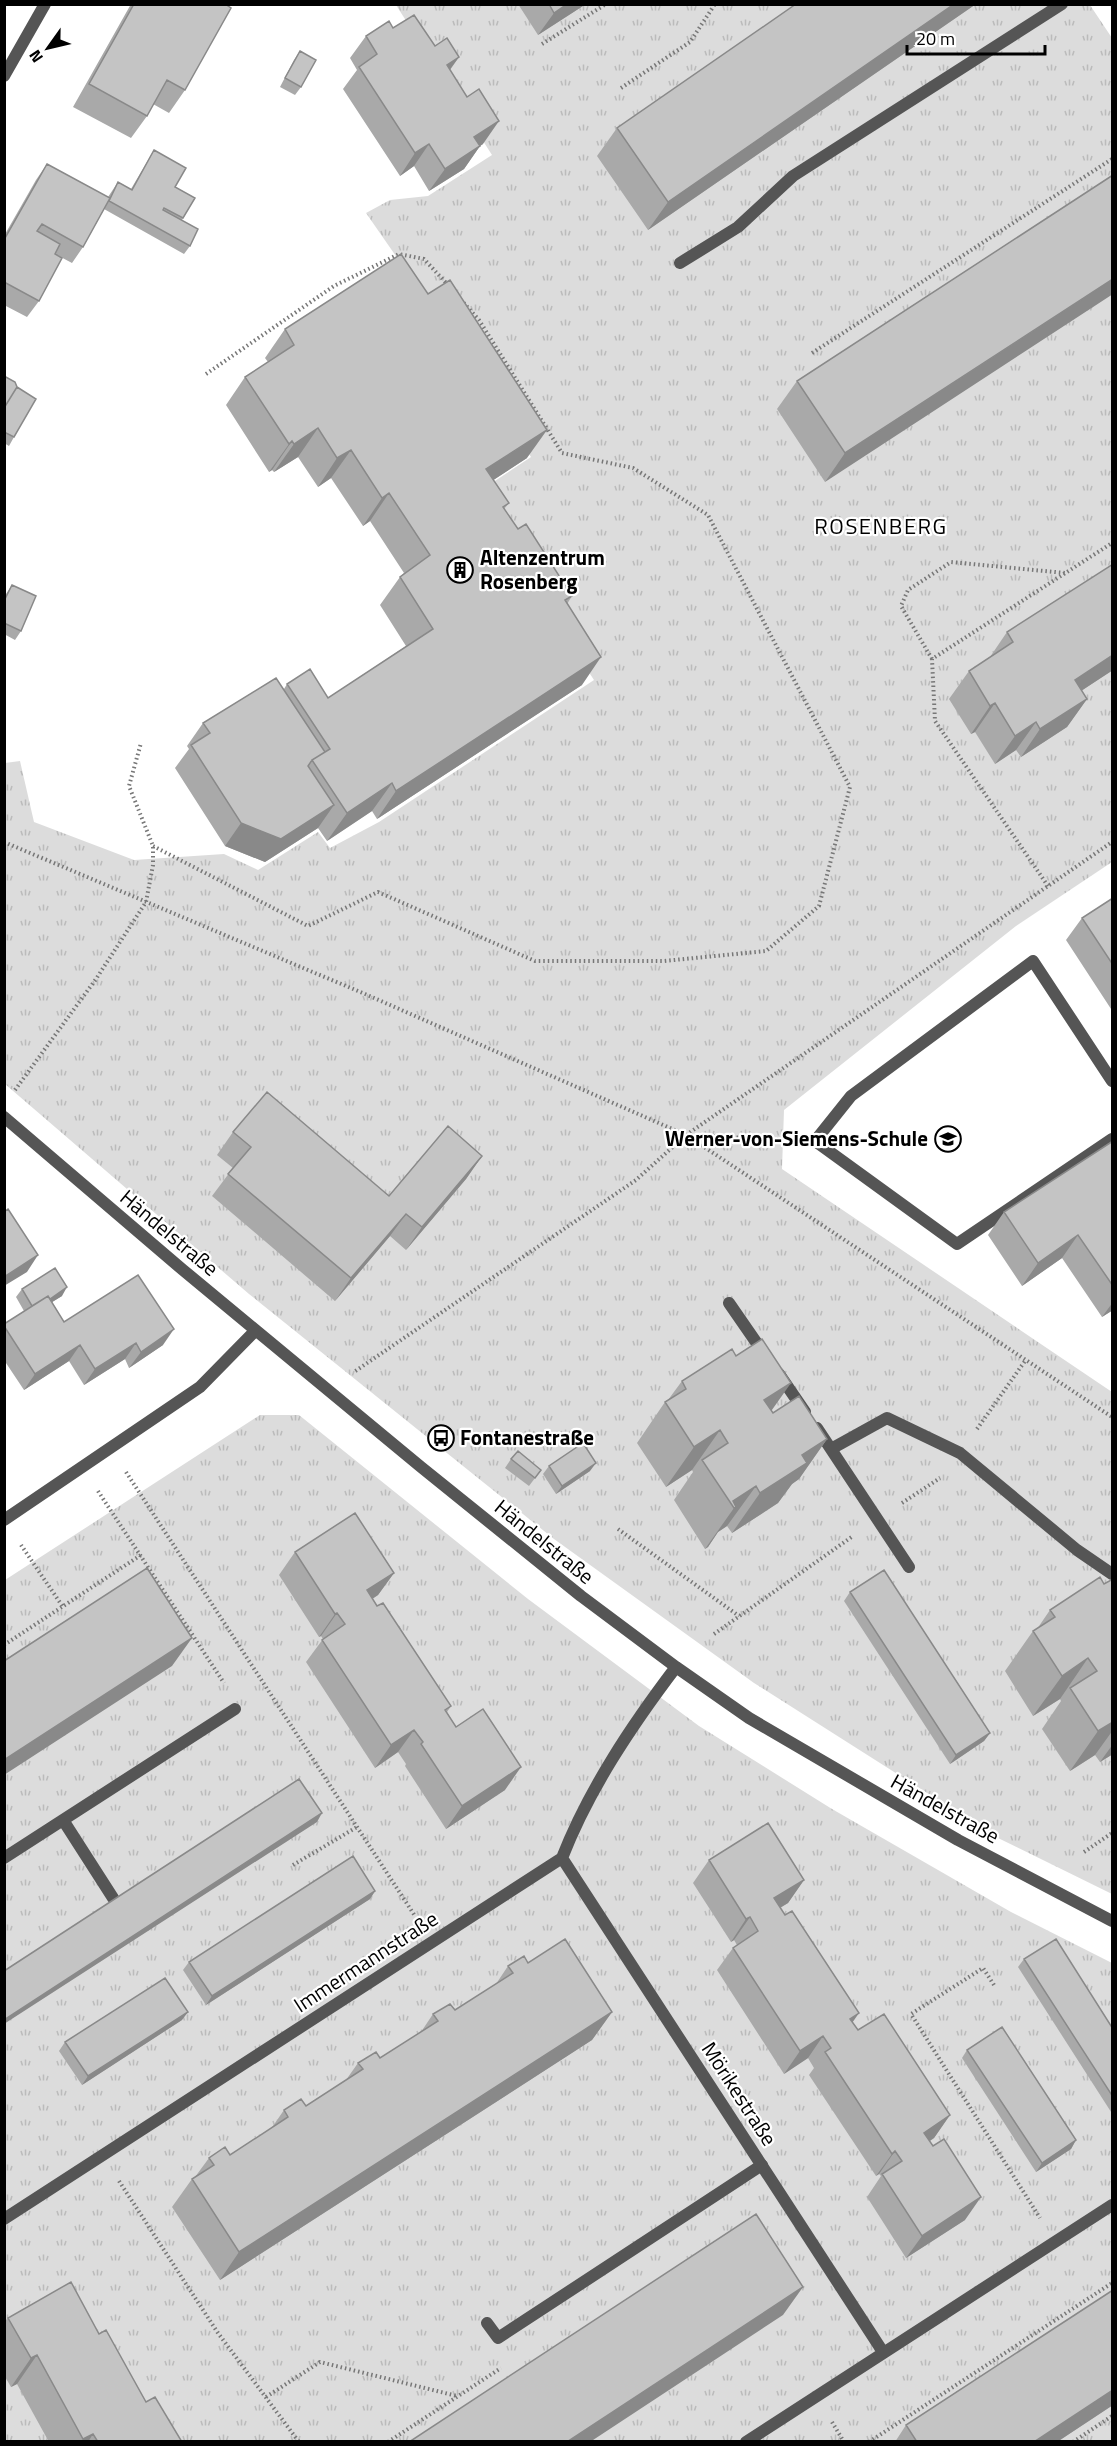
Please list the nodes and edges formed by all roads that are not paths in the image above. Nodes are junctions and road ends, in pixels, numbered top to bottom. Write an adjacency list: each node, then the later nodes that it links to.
1 (45, 4): 3 (street)
2 (1062, 4): 4 (street)
3 (4, 76)
4 (680, 263)
5 (1113, 1081): 7 (street)
6 (4, 1117): 9 (street, Händelstraße)
7 (1113, 1139)
8 (729, 1303): 10 (street)
9 (255, 1331): 11 (street); 14 (street, Händelstraße)
10 (831, 1449): 12 (street); 13 (street)
11 (4, 1520)
12 (909, 1567)
13 (1113, 1574)
14 (676, 1667): 18 (street); 20 (street, Händelstraße)
15 (235, 1709): 16 (street)
16 (63, 1820): 17 (street); 19 (street)
17 (4, 1858)
18 (562, 1858): 21 (street, Mörikestraße); 23 (street, Immermannstraße)
19 (113, 1898)
20 (1113, 1921)
21 (762, 2165): 24 (street); 25 (street, Mörikestraße)
22 (1113, 2205): 25 (street)
23 (4, 2219)
24 (488, 2323)
25 (883, 2352): 26 (street)
26 (746, 2442)

